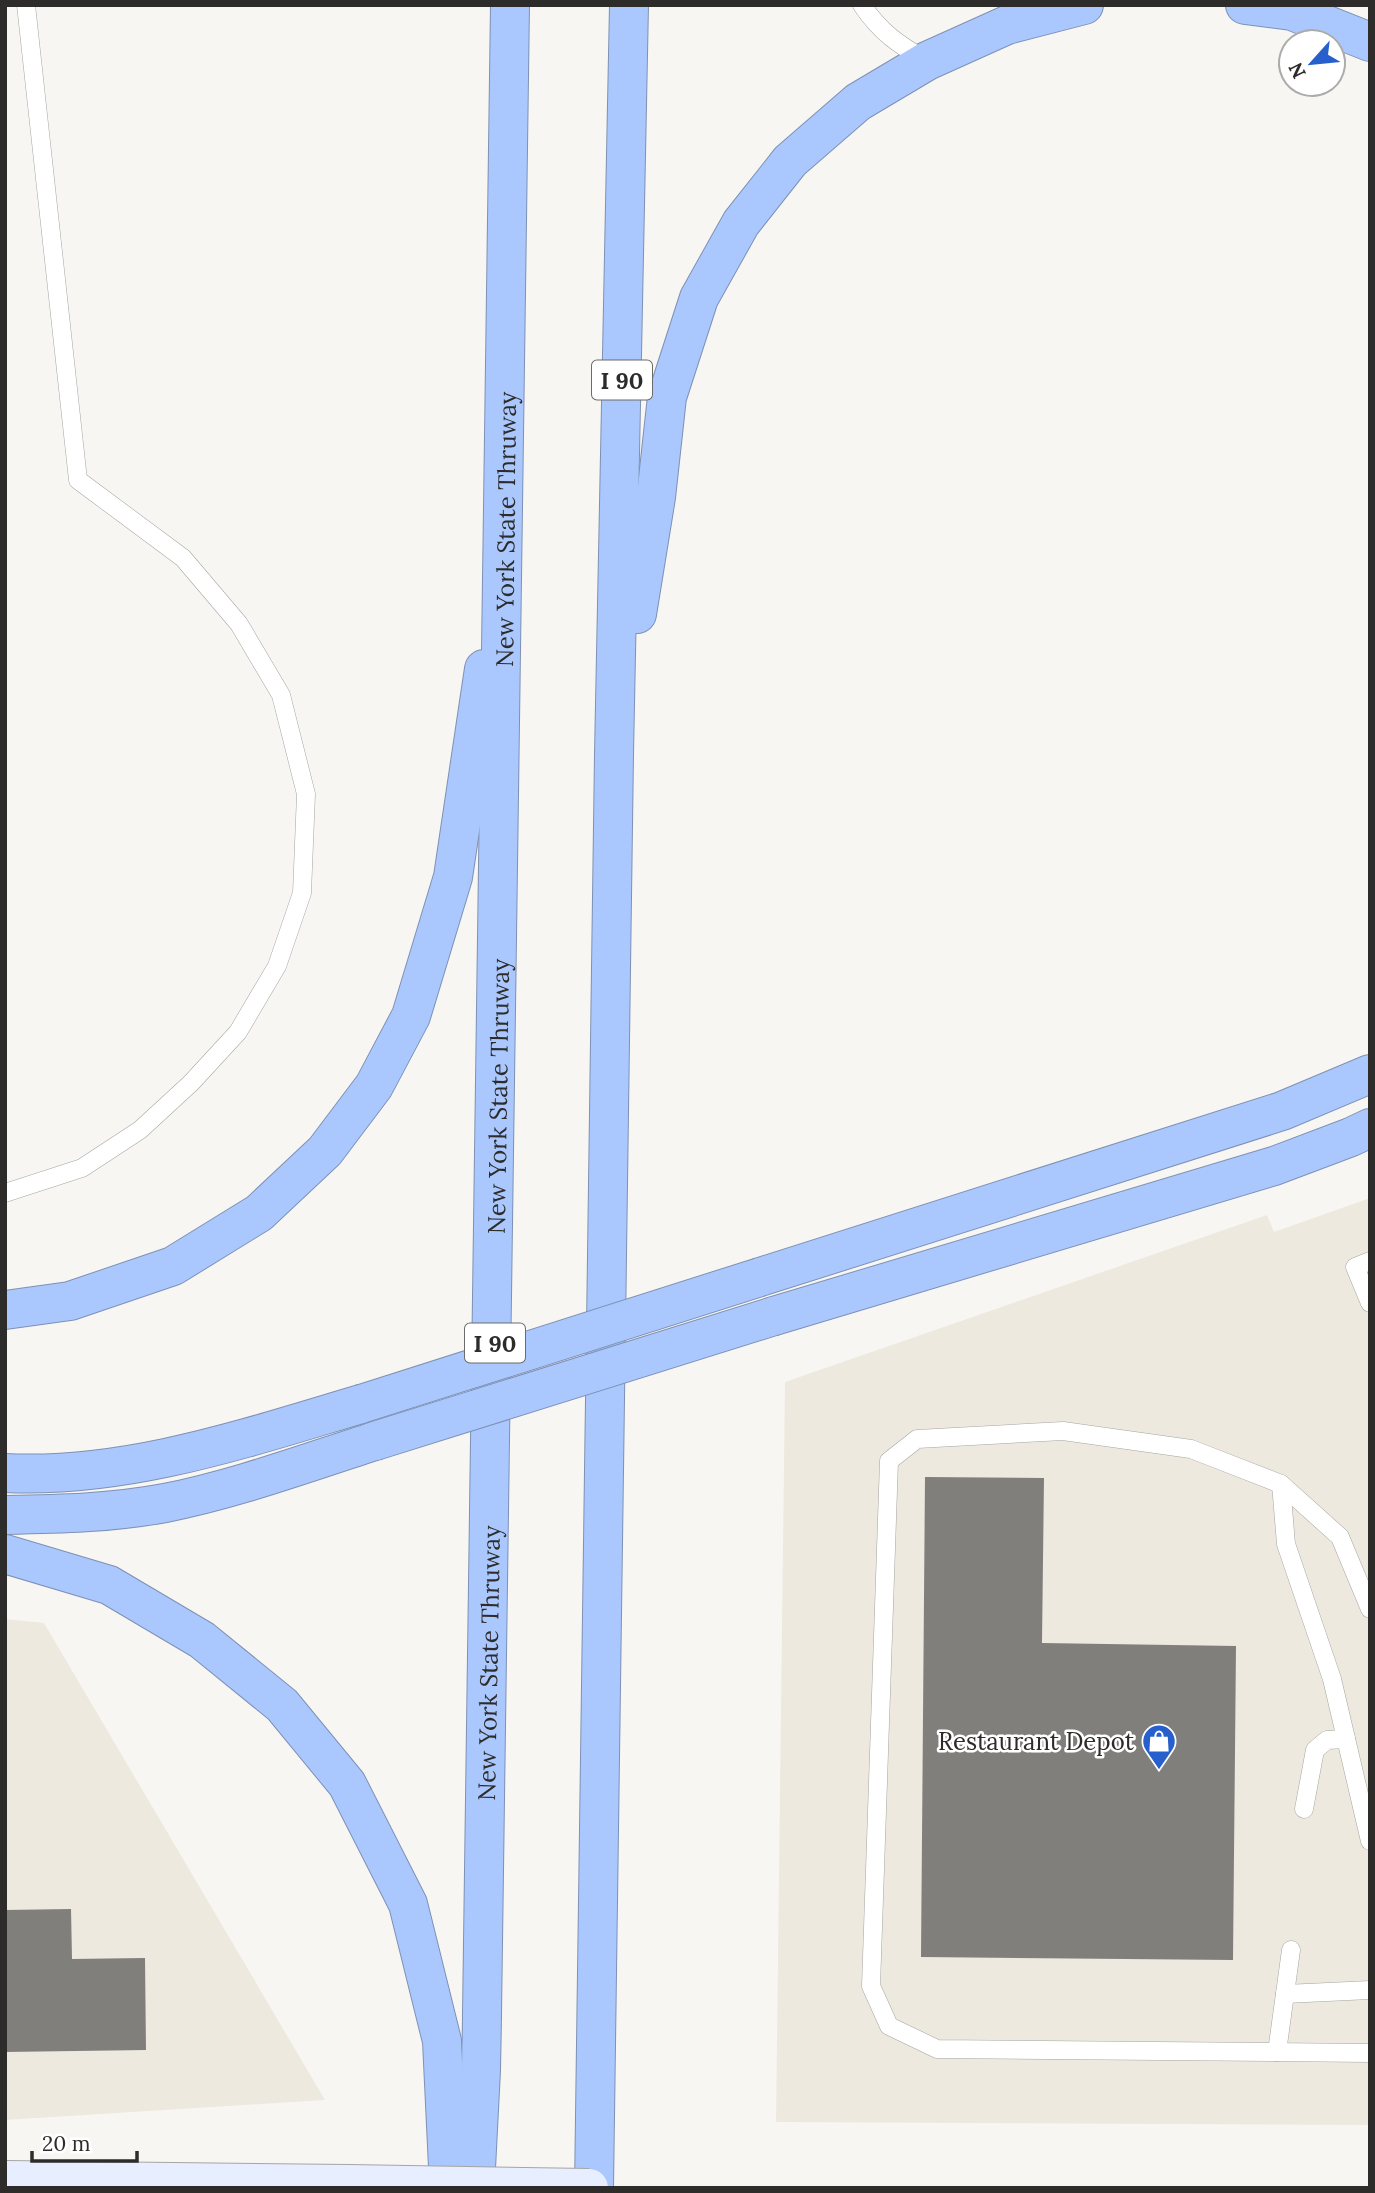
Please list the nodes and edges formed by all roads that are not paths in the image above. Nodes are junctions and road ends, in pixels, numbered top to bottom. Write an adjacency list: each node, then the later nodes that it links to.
1 (26, 5): 13 (lane)
2 (510, 5): 9 (highway, New York State Thruway / I 90)
3 (629, 5): 10 (highway, I 90)
4 (862, 5): 8 (lane)
5 (1084, 5): 8 (highway)
6 (1245, 5): 7 (highway)
7 (1370, 42)
8 (927, 61): 10 (highway)
9 (507, 497): 16 (highway); 32 (highway, New York State Thruway / I 90)
10 (614, 754): 34 (highway, I 90)
11 (1370, 1074): 17 (highway, bridge)
12 (1370, 1128): 19 (highway, bridge)
13 (5, 1193)
14 (1370, 1261): 15 (lane)
15 (1370, 1303)
16 (5, 1310)
17 (5, 1474)
18 (1281, 1484): 21 (lane); 22 (lane); 28 (lane)
19 (5, 1515)
20 (5, 1554): 31 (highway)
21 (1370, 1609)
22 (1346, 1739): 23 (lane); 24 (lane)
23 (1304, 1809)
24 (1370, 1841)
25 (1292, 1950): 27 (lane)
26 (1370, 1990): 27 (lane)
27 (1285, 1994): 28 (lane)
28 (1277, 2052): 29 (lane)
29 (1370, 2053)
30 (5, 2180): 33 (street, bridge)
31 (449, 2188)
32 (475, 2188)
33 (589, 2188)
34 (594, 2188)

